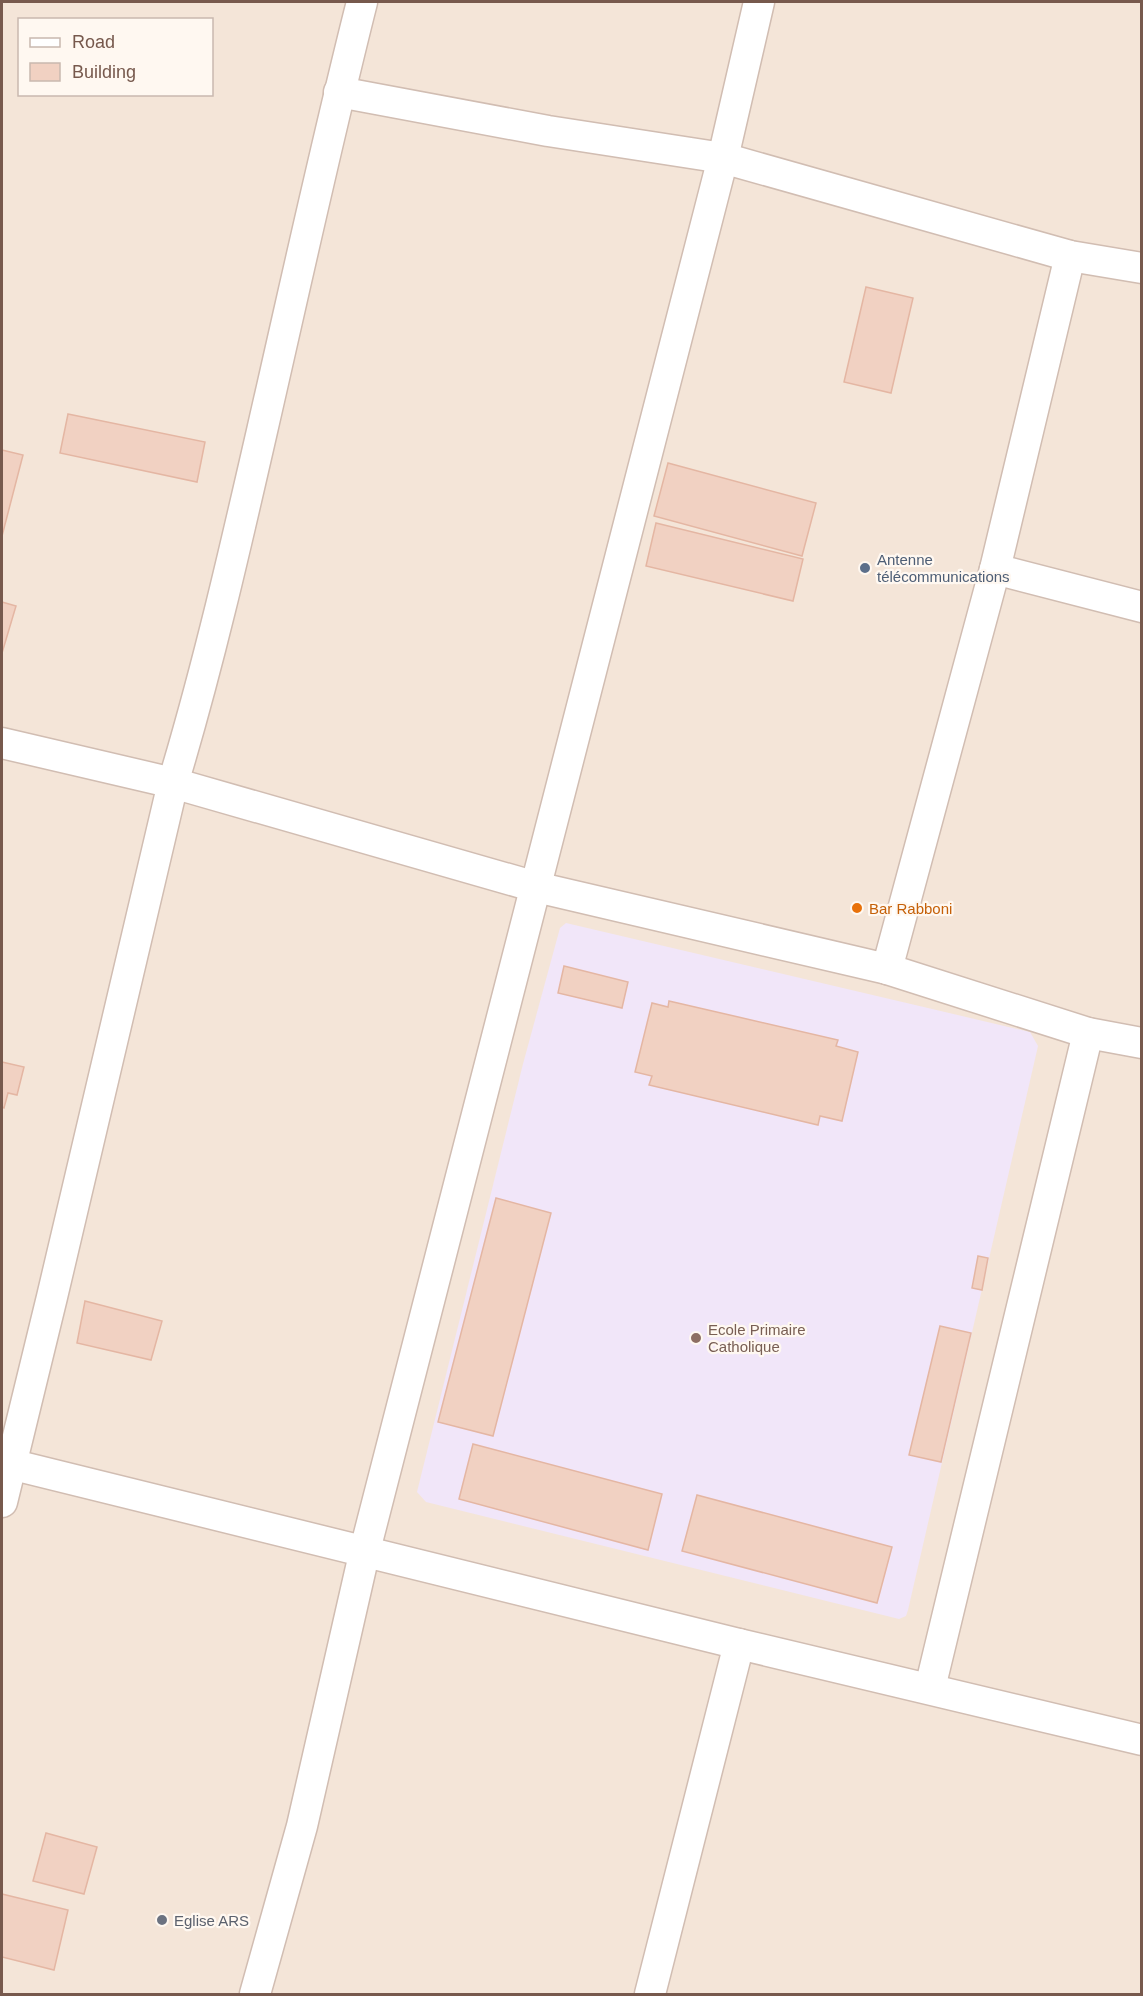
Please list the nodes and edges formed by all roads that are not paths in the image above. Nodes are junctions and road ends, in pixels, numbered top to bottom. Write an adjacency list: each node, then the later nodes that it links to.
1 (362, 2): 3 (street)
2 (759, 2): 4 (street)
3 (339, 92): 4 (street); 10 (street)
4 (723, 158): 5 (street); 11 (street)
5 (1071, 256): 6 (street); 7 (street)
6 (1142, 268)
7 (994, 569): 8 (street); 12 (street)
8 (1142, 607)
9 (2, 742): 10 (street)
10 (173, 783): 11 (street); 15 (street)
11 (536, 887): 12 (street); 17 (street)
12 (887, 969): 13 (street)
13 (1088, 1033): 14 (street); 19 (street)
14 (1142, 1043)
15 (6, 1463): 16 (street); 17 (street)
16 (2, 1502)
17 (365, 1550): 18 (street); 21 (street)
18 (739, 1644): 19 (street); 22 (street)
19 (930, 1688): 20 (street)
20 (1142, 1740)
21 (255, 1995)
22 (650, 1995)

